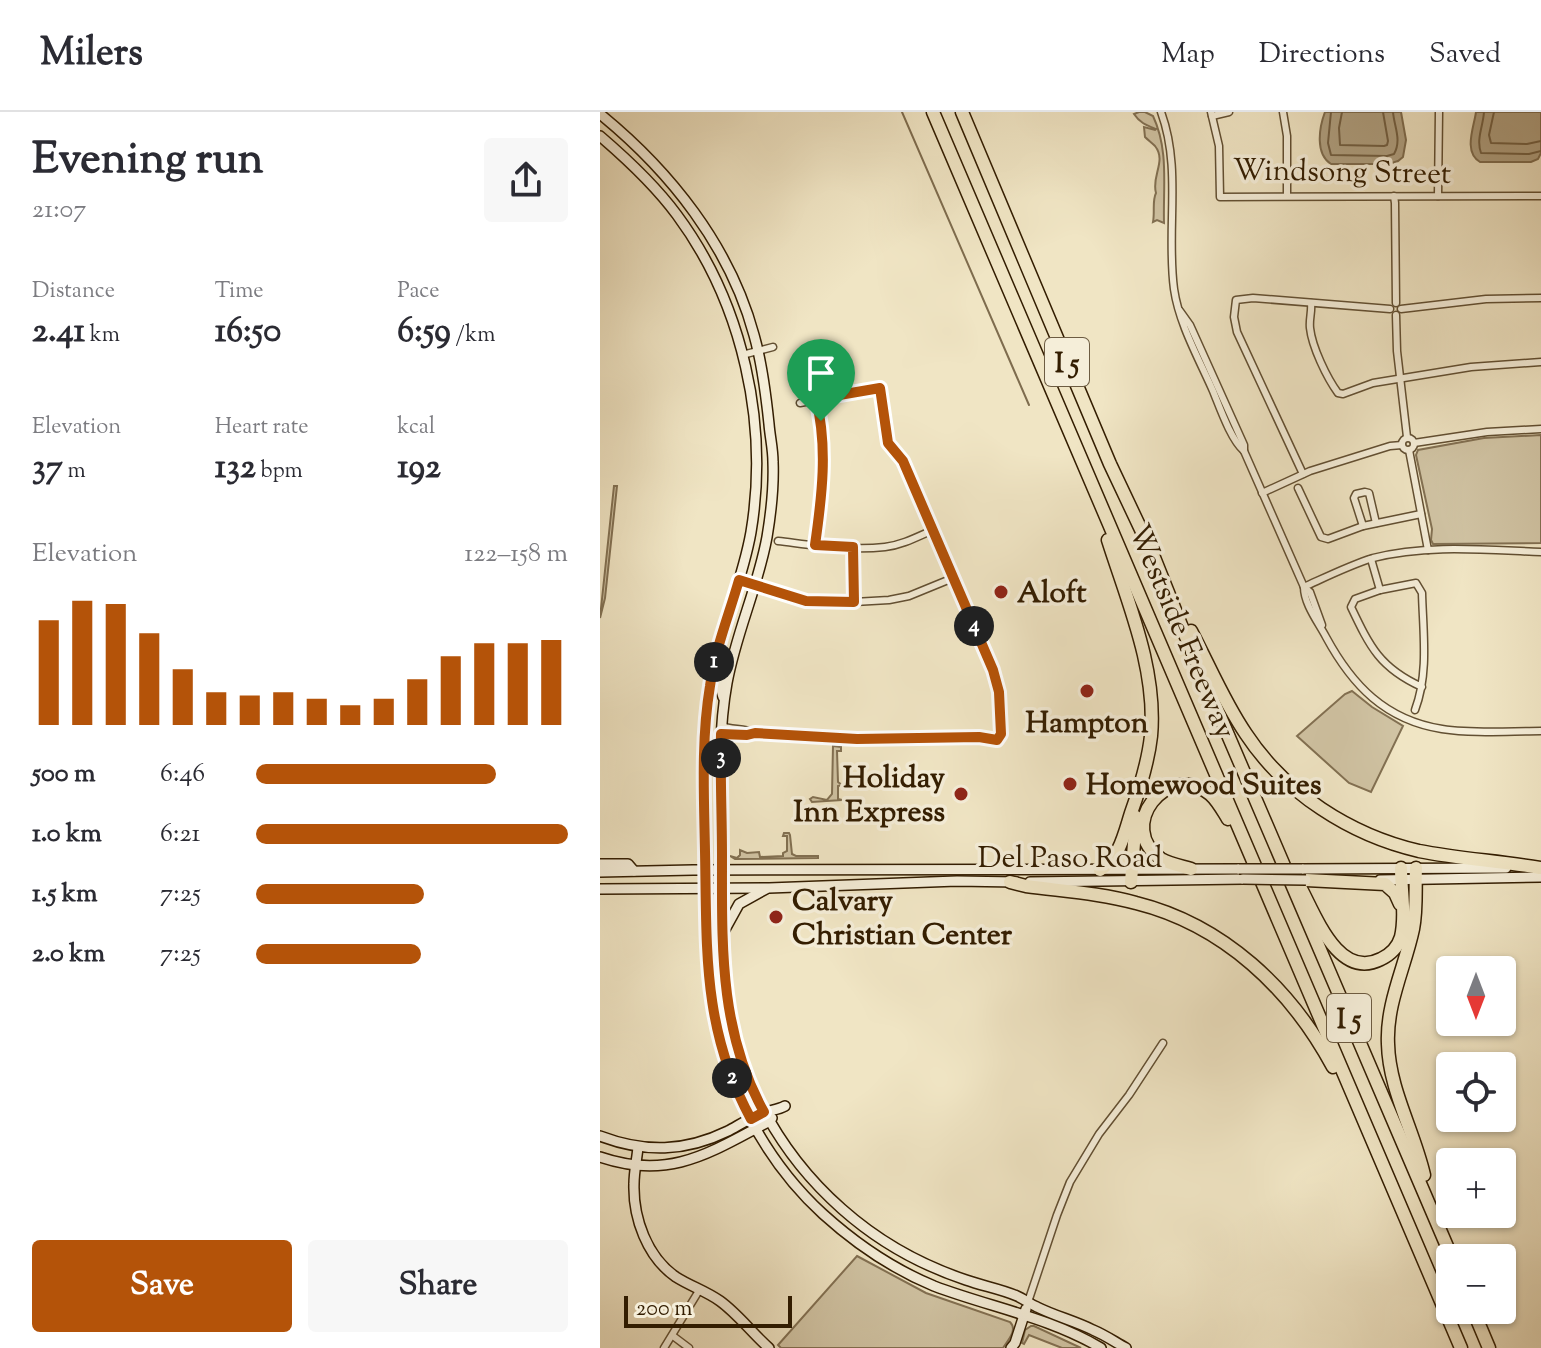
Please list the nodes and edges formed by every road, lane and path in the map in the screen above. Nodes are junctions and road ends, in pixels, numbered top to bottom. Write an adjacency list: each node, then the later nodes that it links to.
1 (932, 112): 32 (highway, Westside Freeway / I 5)
2 (962, 112): 42 (highway, Westside Freeway / I 5)
3 (1161, 112): 31 (street)
4 (1229, 112): 8 (street)
5 (1283, 112): 10 (street)
6 (1439, 112): 12 (street)
7 (600, 114): 18 (main road)
8 (1212, 114): 10 (street, Windsong Street)
9 (600, 136): 19 (main road)
10 (1287, 196): 11 (street, Windsong Street)
11 (1394, 196): 12 (street, Windsong Street); 16 (street)
12 (1438, 196): 13 (street, Windsong Street)
13 (1541, 196)
14 (1541, 298): 16 (street)
15 (1311, 303): 16 (street); 21 (street); 29 (street)
16 (1396, 309): 21 (street)
17 (773, 347): 18 (street)
18 (757, 351): 19 (street); 46 (main road)
19 (742, 355): 45 (main road)
20 (1541, 362): 21 (street)
21 (1400, 378): 25 (street)
22 (816, 399): 23 (street); 36 (street); 38 (street)
23 (800, 403)
24 (1541, 429): 26 (street)
25 (1407, 437): 26 (street); 27 (street)
26 (1414, 443): 28 (street)
27 (1402, 445): 28 (street); 29 (street)
28 (1409, 450): 33 (street)
29 (1303, 474): 31 (street)
30 (1298, 488): 35 (street)
31 (1262, 493): 47 (street)
32 (1103, 509): 56 (highway); 58 (highway, Westside Freeway / I 5)
33 (1421, 514): 34 (street); 40 (street)
34 (1376, 523): 35 (street); 35 (street)
35 (1363, 526)
36 (933, 530): 39 (street); 44 (street)
37 (778, 541): 38 (street)
38 (815, 545): 39 (street)
39 (853, 547): 49 (street)
40 (1428, 550): 41 (street); 43 (street)
41 (1541, 550)
42 (1153, 555): 57 (highway, Westside Freeway / I 5); 60 (highway)
43 (1371, 559): 47 (street); 48 (street)
44 (953, 578): 49 (street); 54 (street)
45 (739, 580): 46 (street); 50 (main road)
46 (755, 585): 49 (street); 52 (main road)
47 (1304, 587): 55 (street)
48 (1380, 590): 51 (street); 51 (street)
49 (854, 602)
50 (712, 672): 52 (main road); 62 (main road)
51 (1422, 687): 53 (street)
52 (724, 700): 54 (main road)
53 (1415, 710)
54 (721, 730): 65 (main road)
55 (1541, 731)
56 (1141, 787): 63 (highway); 70 (highway)
57 (1271, 833): 77 (highway); 91 (highway, Westside Freeway / I 5)
58 (1251, 857): 61 (highway); 87 (highway, Westside Freeway / I 5)
59 (600, 864): 64 (main road)
60 (1541, 868): 69 (main road, Del Paso Road)
61 (1191, 869): 67 (main road, Del Paso Road); 70 (main road, Del Paso Road)
62 (706, 870): 64 (main road, Del Paso Road); 65 (main road, Del Paso Road); 73 (main road)
63 (1100, 870): 65 (main road, Del Paso Road); 70 (main road, Del Paso Road)
64 (634, 871): 66 (main road, Del Paso Road)
65 (722, 871): 74 (main road)
66 (600, 872)
67 (1241, 874): 68 (main road, Del Paso Road, bridge); 70 (main road, Del Paso Road)
68 (1304, 874): 69 (main road, Del Paso Road); 77 (highway)
69 (1408, 874): 71 (main road, Del Paso Road); 77 (highway); 91 (highway)
70 (1131, 876): 72 (main road, Del Paso Road)
71 (1541, 877)
72 (1010, 882): 75 (main road, Del Paso Road); 87 (highway)
73 (706, 888): 74 (main road, Del Paso Road); 76 (main road, Del Paso Road); 79 (main road)
74 (722, 888): 75 (main road, Del Paso Road); 78 (main road)
75 (769, 888): 78 (main road)
76 (600, 889)
77 (1402, 914)
78 (722, 934): 80 (main road)
79 (710, 998): 80 (main road); 84 (main road)
80 (730, 1014): 83 (main road)
81 (1163, 1043): 94 (street)
82 (782, 1107): 83 (main road)
83 (767, 1116): 84 (main road); 85 (main road); 94 (main road)
84 (751, 1119): 85 (main road); 88 (main road)
85 (756, 1128): 90 (main road); 95 (main road)
86 (600, 1136): 88 (main road)
87 (1371, 1137): 104 (highway, Westside Freeway / I 5)
88 (638, 1147): 90 (main road)
89 (600, 1157): 90 (main road)
90 (636, 1165): 93 (main road)
91 (1429, 1202): 92 (highway, Westside Freeway / I 5)
92 (1446, 1244)
93 (700, 1289): 97 (street); 100 (main road)
94 (1028, 1302): 95 (main road); 103 (main road)
95 (1024, 1315): 101 (main road); 102 (main road)
96 (1479, 1324): 105 (highway)
97 (673, 1336): 98 (street); 99 (street)
98 (664, 1348)
99 (689, 1348)
100 (769, 1348)
101 (1011, 1348)
102 (1101, 1348)
103 (1126, 1348)
104 (1461, 1348)
105 (1489, 1348)

